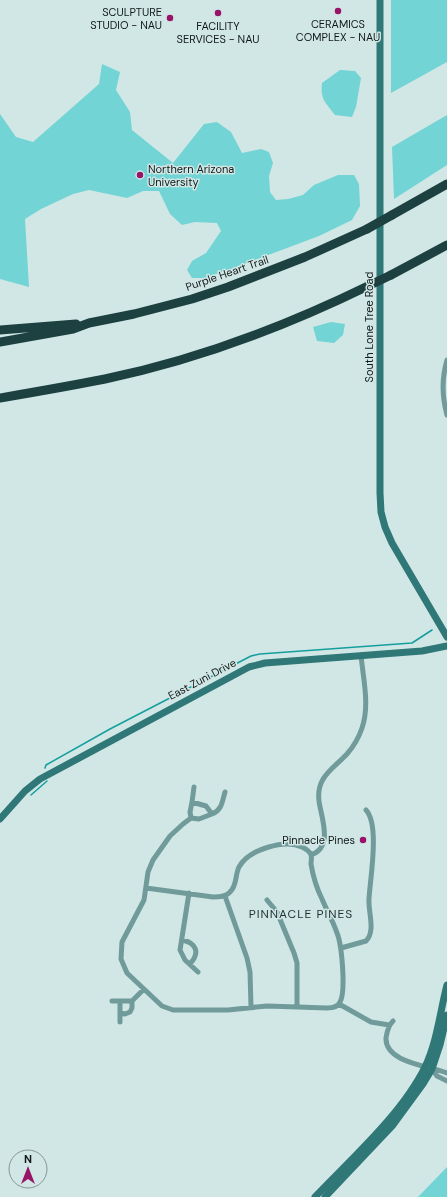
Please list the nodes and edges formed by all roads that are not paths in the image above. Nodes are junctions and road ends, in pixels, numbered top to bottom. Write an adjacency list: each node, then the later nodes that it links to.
1 (380, 0): 10 (main road, South Lone Tree Road)
2 (447, 184): 4 (highway, Purple Heart Trail, bridge)
3 (447, 245): 8 (highway, bridge)
4 (89, 324): 5 (highway); 6 (highway, Purple Heart Trail)
5 (0, 330)
6 (0, 342)
7 (447, 360): 9 (street)
8 (0, 398)
9 (447, 415)
10 (447, 637)
11 (447, 646): 12 (main road, East Zuni Drive)
12 (361, 655): 19 (main road, East Zuni Drive); 20 (street)
13 (194, 787): 15 (street)
14 (225, 792): 17 (street)
15 (192, 802): 17 (street); 18 (street)
16 (366, 810): 26 (street)
17 (212, 814): 18 (street)
18 (191, 818): 21 (street)
19 (0, 819)
20 (311, 855): 23 (street); 26 (street)
21 (146, 888): 22 (street); 30 (street)
22 (188, 894): 23 (street); 25 (street)
23 (225, 896): 35 (street)
24 (267, 900): 36 (street)
25 (182, 940): 27 (street); 27 (street)
26 (341, 948): 34 (street)
27 (190, 964): 28 (street)
28 (198, 972)
29 (447, 985): 40 (main road)
30 (144, 989): 33 (street); 35 (street)
31 (112, 1001): 32 (street)
32 (120, 1001): 33 (street); 37 (street)
33 (132, 1001): 37 (street)
34 (339, 1004): 36 (street); 40 (street)
35 (251, 1007): 36 (street)
36 (297, 1007)
37 (120, 1013): 39 (street)
38 (447, 1015): 40 (main road)
39 (120, 1022)
40 (429, 1068): 41 (street); 42 (street); 43 (main road); 44 (main road)
41 (447, 1072)
42 (447, 1081)
43 (315, 1197)
44 (325, 1197)

